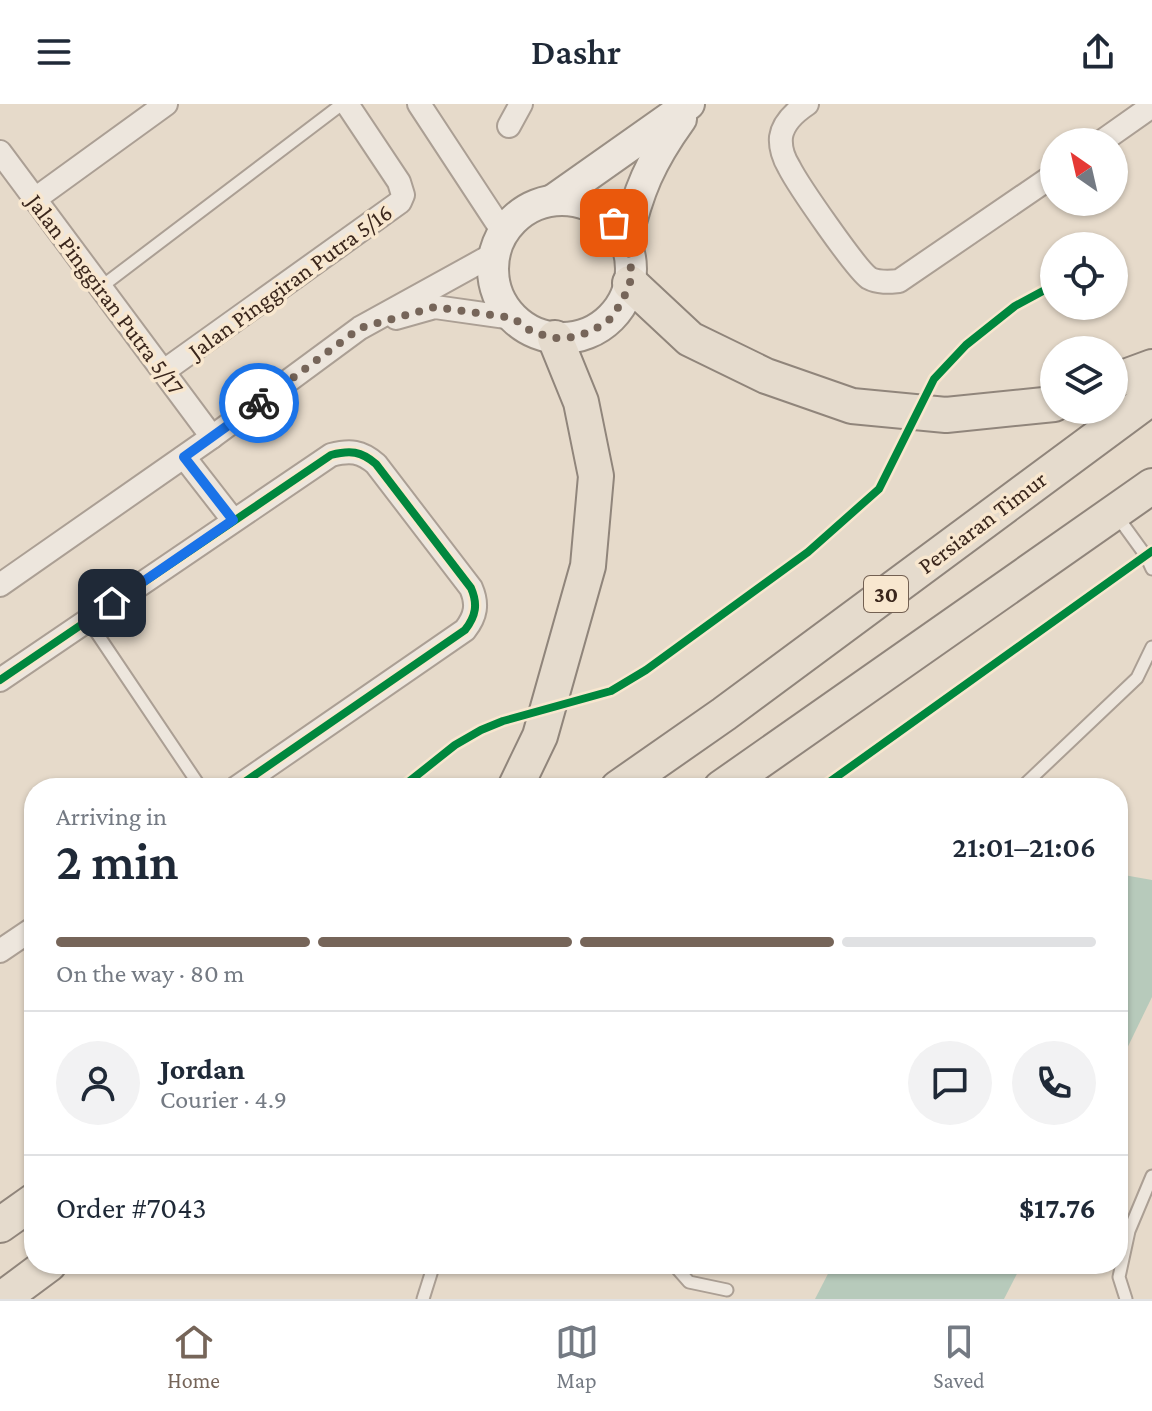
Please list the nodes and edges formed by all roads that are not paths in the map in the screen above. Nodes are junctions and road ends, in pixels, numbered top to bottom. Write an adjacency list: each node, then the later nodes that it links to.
1 (166, 104): 12 (street)
2 (344, 104): 17 (lane); 22 (street, Jalan Pinggiran Putra 5/16)
3 (419, 104): 15 (street)
4 (521, 104): 8 (street)
5 (690, 104): 13 (street); 14 (street)
6 (807, 104): 11 (street)
7 (1152, 106): 9 (street)
8 (509, 126)
9 (1121, 128)
10 (0, 152): 12 (street, Jalan Pinggiran Putra 5/17)
11 (1040, 185)
12 (35, 199): 17 (street, Jalan Pinggiran Putra 5/17)
13 (553, 200): 14 (street); 15 (street)
14 (626, 242): 16 (street)
15 (499, 243): 18 (street); 19 (street)
16 (630, 283): 20 (street); 25 (main road)
17 (101, 287): 22 (street, Jalan Pinggiran Putra 5/17)
18 (513, 318): 19 (street); 20 (street)
19 (360, 328): 26 (street)
20 (555, 338): 38 (main road)
21 (1152, 367): 23 (main road)
22 (164, 371): 26 (street, Jalan Pinggiran Putra 5/17)
23 (1128, 376)
24 (1152, 397): 39 (main road, Persiaran Timur / 30)
25 (1040, 405)
26 (212, 437): 27 (street)
27 (184, 457): 30 (street); 32 (street)
28 (1152, 486): 29 (main road)
29 (1114, 512): 31 (lane); 40 (main road)
30 (233, 520): 33 (street); 37 (street)
31 (1151, 567)
32 (0, 585)
33 (88, 620): 35 (street); 36 (lane)
34 (1152, 647): 41 (lane)
35 (0, 680)
36 (194, 778)
37 (250, 778)
38 (520, 778)
39 (632, 778)
40 (735, 778)
41 (1032, 778)
42 (24, 935): 43 (street)
43 (0, 951)
44 (1152, 1176): 47 (lane)
45 (24, 1208): 46 (main road)
46 (0, 1225)
47 (1128, 1236)
48 (36, 1274): 53 (main road)
49 (431, 1274): 54 (lane)
50 (682, 1274): 52 (lane)
51 (1120, 1274): 55 (lane)
52 (727, 1290)
53 (2, 1299)
54 (423, 1299)
55 (1126, 1299)

